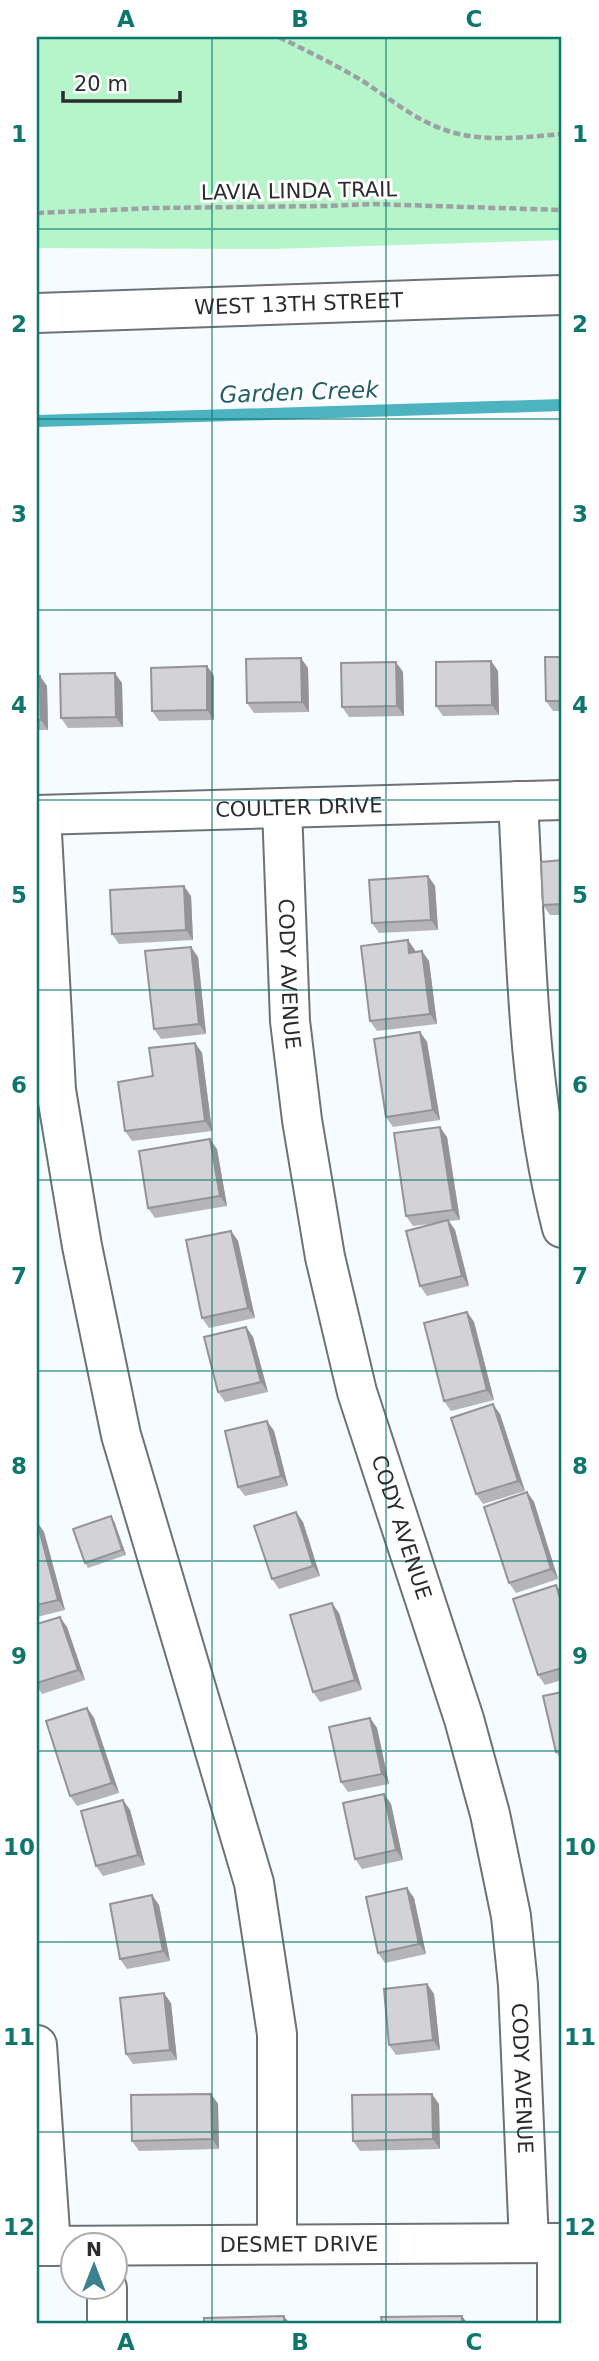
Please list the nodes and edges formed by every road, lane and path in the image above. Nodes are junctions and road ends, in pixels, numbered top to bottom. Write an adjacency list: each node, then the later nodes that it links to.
1 (279, 37): 2 (path)
2 (562, 134)
3 (562, 210): 4 (path, LAVIA LINDA TRAIL)
4 (37, 213)
5 (562, 295): 6 (street, WEST 13TH STREET)
6 (37, 313)
7 (562, 800): 8 (street, COULTER DRIVE)
8 (518, 801): 9 (street, COULTER DRIVE); 11 (street)
9 (282, 808): 10 (street, COULTER DRIVE); 13 (street, CODY AVENUE)
10 (39, 815): 14 (street)
11 (562, 1227)
12 (37, 2045): 16 (street)
13 (549, 2243): 14 (street, DESMET DRIVE); 19 (street, CODY AVENUE)
14 (277, 2244): 15 (street, DESMET DRIVE)
15 (130, 2245)
16 (44, 2246)
17 (107, 2302): 18 (street)
18 (107, 2324)
19 (557, 2324)

